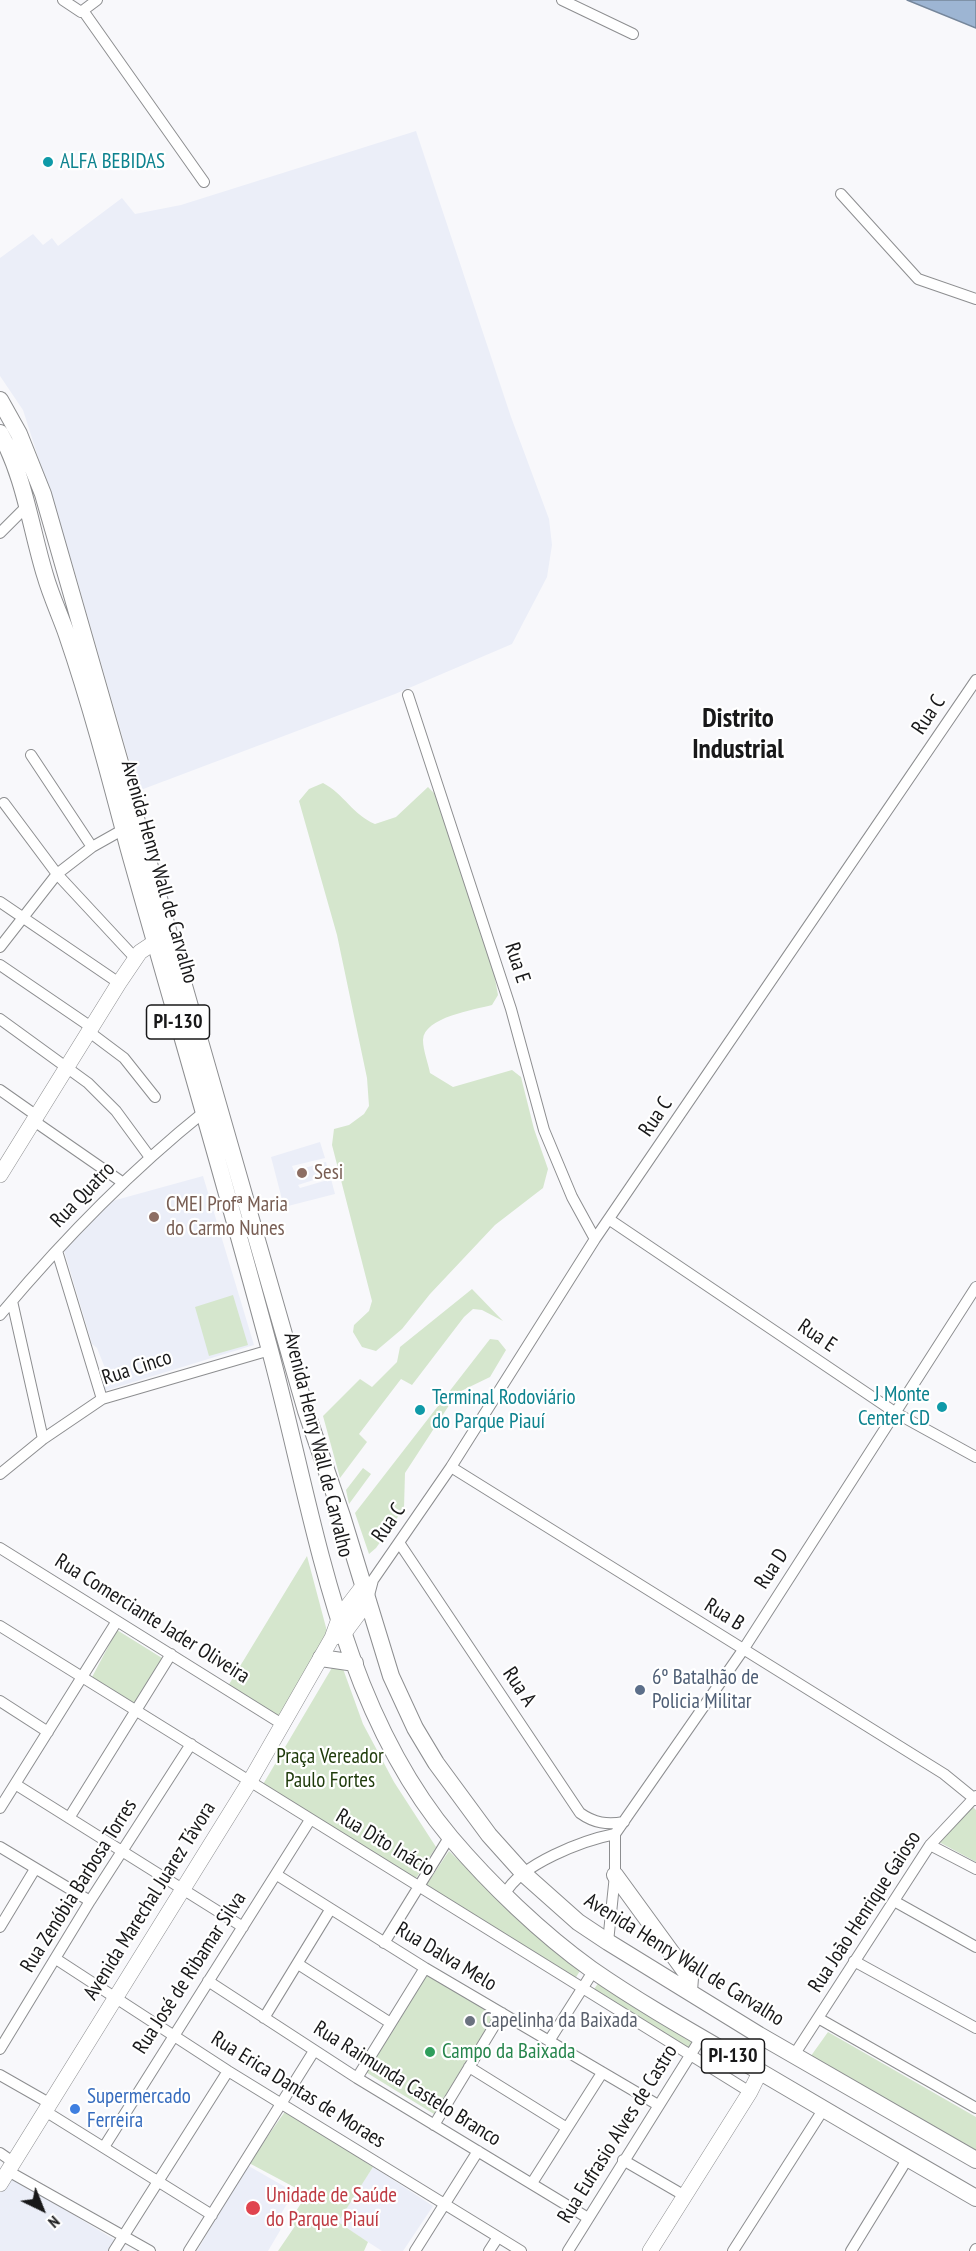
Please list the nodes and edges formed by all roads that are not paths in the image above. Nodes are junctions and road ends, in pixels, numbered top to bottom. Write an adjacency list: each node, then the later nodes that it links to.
1 (63, 0): 4 (street)
2 (562, 0): 5 (street)
3 (95, 2): 4 (street)
4 (84, 12): 6 (street)
5 (633, 34)
6 (204, 182)
7 (841, 195): 8 (street)
8 (976, 299)
9 (0, 400): 11 (main road, Avenida Henry Wall de Carvalho / PI-130)
10 (0, 433): 12 (main road, Avenida Henry Wall de Carvalho / PI-130)
11 (43, 494): 12 (main road); 14 (main road, Avenida Henry Wall de Carvalho / PI-130)
12 (24, 503): 13 (street); 15 (main road, Avenida Henry Wall de Carvalho / PI-130)
13 (0, 533)
14 (67, 580): 15 (main road); 22 (main road, Avenida Henry Wall de Carvalho / PI-130)
15 (48, 587): 20 (main road, Avenida Henry Wall de Carvalho / PI-130)
16 (976, 680): 44 (street, Rua C)
17 (408, 695): 45 (street, Rua E)
18 (31, 755): 21 (street)
19 (3, 803): 23 (street)
20 (124, 829): 21 (street); 22 (main road, Avenida Henry Wall de Carvalho / PI-130)
21 (92, 846): 23 (street)
22 (138, 850): 26 (main road, Avenida Henry Wall de Carvalho / PI-130); 27 (main road, Avenida Henry Wall de Carvalho / PI-130)
23 (57, 873): 25 (street); 29 (street)
24 (0, 902): 25 (street)
25 (22, 918): 28 (street); 31 (street)
26 (172, 941): 27 (main road); 39 (main road, Avenida Henry Wall de Carvalho / PI-130)
27 (155, 942): 29 (street); 37 (main road, Avenida Henry Wall de Carvalho / PI-130)
28 (0, 946)
29 (136, 959): 31 (street)
30 (0, 965): 33 (street)
31 (119, 983): 33 (street)
32 (0, 1019): 34 (street)
33 (90, 1029): 34 (street); 36 (street)
34 (67, 1067): 38 (street); 40 (street)
35 (0, 1090): 38 (street)
36 (155, 1097)
37 (204, 1112): 39 (main road, Avenida Henry Wall de Carvalho / PI-130); 40 (street, Rua Quatro)
38 (35, 1118): 41 (street); 43 (street)
39 (222, 1147): 50 (main road, Avenida Henry Wall de Carvalho / PI-130); 58 (main road, Avenida Henry Wall de Carvalho / PI-130)
40 (150, 1156): 43 (street, Rua Quatro)
41 (4, 1158): 42 (street)
42 (0, 1175)
43 (122, 1182): 46 (street, Rua Quatro)
44 (610, 1220): 45 (street, Rua C); 52 (street, Rua E)
45 (595, 1239): 56 (street, Rua C)
46 (57, 1251): 48 (street, Rua Quatro); 51 (street)
47 (976, 1287): 52 (street, Rua D)
48 (12, 1301): 49 (street, Rua Quatro); 53 (street)
49 (0, 1315)
50 (270, 1350): 51 (street, Rua Cinco); 55 (main road, Avenida Henry Wall de Carvalho / PI-130)
51 (102, 1399): 53 (street, Rua Cinco)
52 (896, 1413): 54 (street, Rua E); 66 (street, Rua D)
53 (43, 1439): 57 (street, Rua Cinco)
54 (976, 1457)
55 (297, 1460): 58 (main road); 62 (main road, Avenida Henry Wall de Carvalho / PI-130)
56 (451, 1467): 59 (street, Rua C); 66 (street, Rua B)
57 (0, 1474)
58 (335, 1496): 61 (main road, Avenida Henry Wall de Carvalho / PI-130)
59 (400, 1544): 61 (street, Rua C); 82 (street, Rua A)
60 (2, 1554): 63 (street, Rua Comerciante Jader Oliveira)
61 (368, 1589): 62 (street); 65 (street, Avenida Marechal Juarez Távora); 90 (main road, Avenida Henry Wall de Carvalho / PI-130)
62 (340, 1616): 65 (main road, Avenida Henry Wall de Carvalho / PI-130)
63 (117, 1621): 67 (street, Rua Comerciante Jader Oliveira); 70 (street)
64 (0, 1626): 70 (street, Rua Dito Inácio)
65 (338, 1635): 68 (street, Avenida Marechal Juarez Távora); 69 (main road, Avenida Henry Wall de Carvalho / PI-130)
66 (743, 1650): 78 (street, Rua B); 82 (street, Rua D)
67 (171, 1654): 72 (street); 73 (street, Rua Comerciante Jader Oliveira)
68 (321, 1658): 69 (main road); 73 (street, Avenida Marechal Juarez Távora)
69 (355, 1663): 84 (main road, Avenida Henry Wall de Carvalho / PI-130)
70 (81, 1678): 72 (street, Rua Dito Inácio); 74 (street)
71 (0, 1701): 74 (street)
72 (135, 1709): 75 (street, Rua Dito Inácio); 80 (street)
73 (282, 1724): 76 (street, Avenida Marechal Juarez Távora)
74 (48, 1732): 77 (street)
75 (191, 1744): 76 (street, Rua Dito Inácio); 87 (street, Rua Zenóbia Barbosa Torres)
76 (250, 1781): 81 (street, Rua Dito Inácio); 94 (street, Avenida Marechal Juarez Távora)
77 (15, 1784): 79 (street); 80 (street)
78 (975, 1798): 85 (street, Rua João Henrique Gaioso)
79 (0, 1808)
80 (69, 1818): 87 (street)
81 (310, 1820): 91 (street, Rua José de Ribamar Silva); 93 (street, Rua Dito Inácio)
82 (624, 1822): 83 (street, Rua D)
83 (615, 1834): 90 (street); 92 (street)
84 (450, 1836): 93 (street); 95 (main road, Avenida Henry Wall de Carvalho / PI-130)
85 (930, 1845): 89 (street); 97 (street, Rua João Henrique Gaioso)
86 (0, 1847): 88 (street)
87 (122, 1851): 94 (street); 96 (street, Rua Zenóbia Barbosa Torres)
88 (35, 1869): 96 (street); 99 (street)
89 (976, 1869)
90 (524, 1874): 95 (street); 101 (main road, Avenida Henry Wall de Carvalho / PI-130)
91 (277, 1875): 98 (street, Rua Dalva Melo); 100 (street, Rua José de Ribamar Silva)
92 (615, 1875): 101 (street); 111 (main road)
93 (419, 1886): 102 (street); 110 (street, Rua Dito Inácio)
94 (184, 1888): 100 (street); 112 (street, Avenida Marechal Juarez Távora)
95 (505, 1893): 108 (main road, Avenida Henry Wall de Carvalho / PI-130)
96 (90, 1901): 104 (street, Rua Zenóbia Barbosa Torres)
97 (894, 1901): 103 (street); 105 (street, Rua João Henrique Gaioso)
98 (330, 1910): 102 (street, Rua Dalva Melo); 106 (street)
99 (0, 1927)
100 (243, 1927): 109 (street, Rua José de Ribamar Silva)
101 (608, 1942): 111 (main road, Avenida Henry Wall de Carvalho / PI-130)
102 (384, 1943): 107 (street, Rua Dalva Melo)
103 (976, 1947)
104 (56, 1959): 112 (street, Rua Erica Dantas de Moraes); 121 (street, Rua Zenóbia Barbosa Torres)
105 (854, 1961): 115 (street, Rua João Henrique Gaioso); 117 (street)
106 (298, 1964): 114 (street); 116 (street)
107 (425, 1968): 113 (street, Rua Dalva Melo); 116 (street)
108 (594, 1970): 110 (street); 119 (main road, Avenida Henry Wall de Carvalho / PI-130)
109 (208, 1981): 114 (street, Rua Raimunda Castelo Branco); 118 (street, Rua José de Ribamar Silva)
110 (583, 1988): 120 (street); 124 (street, Rua Dito Inácio)
111 (689, 1991): 123 (main road, Avenida Henry Wall de Carvalho / PI-130)
112 (115, 1996): 118 (street, Rua Erica Dantas de Moraes); 134 (street, Avenida Marechal Juarez Távora)
113 (502, 2013): 120 (street, Rua Dalva Melo); 125 (street)
114 (264, 2018): 122 (street, Rua Raimunda Castelo Branco)
115 (818, 2018): 123 (street, Rua João Henrique Gaioso); 135 (street)
116 (389, 2022): 130 (street)
117 (976, 2028)
118 (174, 2034): 126 (street, Rua Erica Dantas de Moraes); 139 (street, Rua José de Ribamar Silva)
119 (701, 2038): 124 (street, Rua Eufrasio Alves de Castro); 127 (main road, Avenida Henry Wall de Carvalho / PI-130)
120 (549, 2041): 128 (street, Rua Dalva Melo)
121 (0, 2049)
122 (314, 2051): 130 (street, Rua Raimunda Castelo Branco); 132 (street)
123 (794, 2055): 144 (main road, Avenida Henry Wall de Carvalho / PI-130)
124 (691, 2056): 131 (street, Rua Dito Inácio); 133 (street, Rua Eufrasio Alves de Castro)
125 (469, 2067): 137 (street); 138 (street)
126 (228, 2071): 132 (street, Rua Erica Dantas de Moraes); 146 (street)
127 (760, 2072): 131 (street); 136 (main road, Avenida Henry Wall de Carvalho / PI-130)
128 (602, 2073): 133 (street, Rua Dalva Melo); 138 (street)
129 (0, 2075): 134 (street)
130 (357, 2078): 137 (street, Rua Raimunda Castelo Branco)
131 (750, 2092): 148 (street)
132 (281, 2103): 150 (street, Rua Erica Dantas de Moraes); 151 (street)
133 (658, 2105): 143 (street, Rua Eufrasio Alves de Castro)
134 (47, 2107): 139 (street); 145 (street, Avenida Marechal Juarez Távora)
135 (976, 2108)
136 (823, 2110): 142 (main road, Avenida Henry Wall de Carvalho / PI-130); 163 (street)
137 (434, 2125): 140 (street, Rua Raimunda Castelo Branco)
138 (567, 2128): 147 (street)
139 (104, 2147): 146 (street)
140 (478, 2151): 147 (street, Rua Raimunda Castelo Branco); 150 (street)
141 (0, 2153): 145 (street)
142 (908, 2158): 149 (main road, Avenida Henry Wall de Carvalho / PI-130); 164 (street)
143 (623, 2160): 148 (street); 152 (street, Rua Eufrasio Alves de Castro)
144 (976, 2160)
145 (7, 2172): 153 (street)
146 (159, 2180): 151 (street); 153 (street)
147 (531, 2183): 152 (street, Rua Raimunda Castelo Branco)
148 (685, 2196): 162 (street)
149 (976, 2198)
150 (445, 2204): 154 (street, Rua Erica Dantas de Moraes); 158 (street)
151 (212, 2215): 157 (street)
152 (588, 2218): 161 (street, Rua Eufrasio Alves de Castro)
153 (124, 2236): 155 (street); 156 (street)
154 (498, 2237): 159 (street); 160 (street, Rua Erica Dantas de Moraes)
155 (114, 2251)
156 (150, 2251)
157 (189, 2251)
158 (415, 2251)
159 (489, 2251)
160 (521, 2251)
161 (567, 2251)
162 (650, 2251)
163 (733, 2251)
164 (851, 2251)

